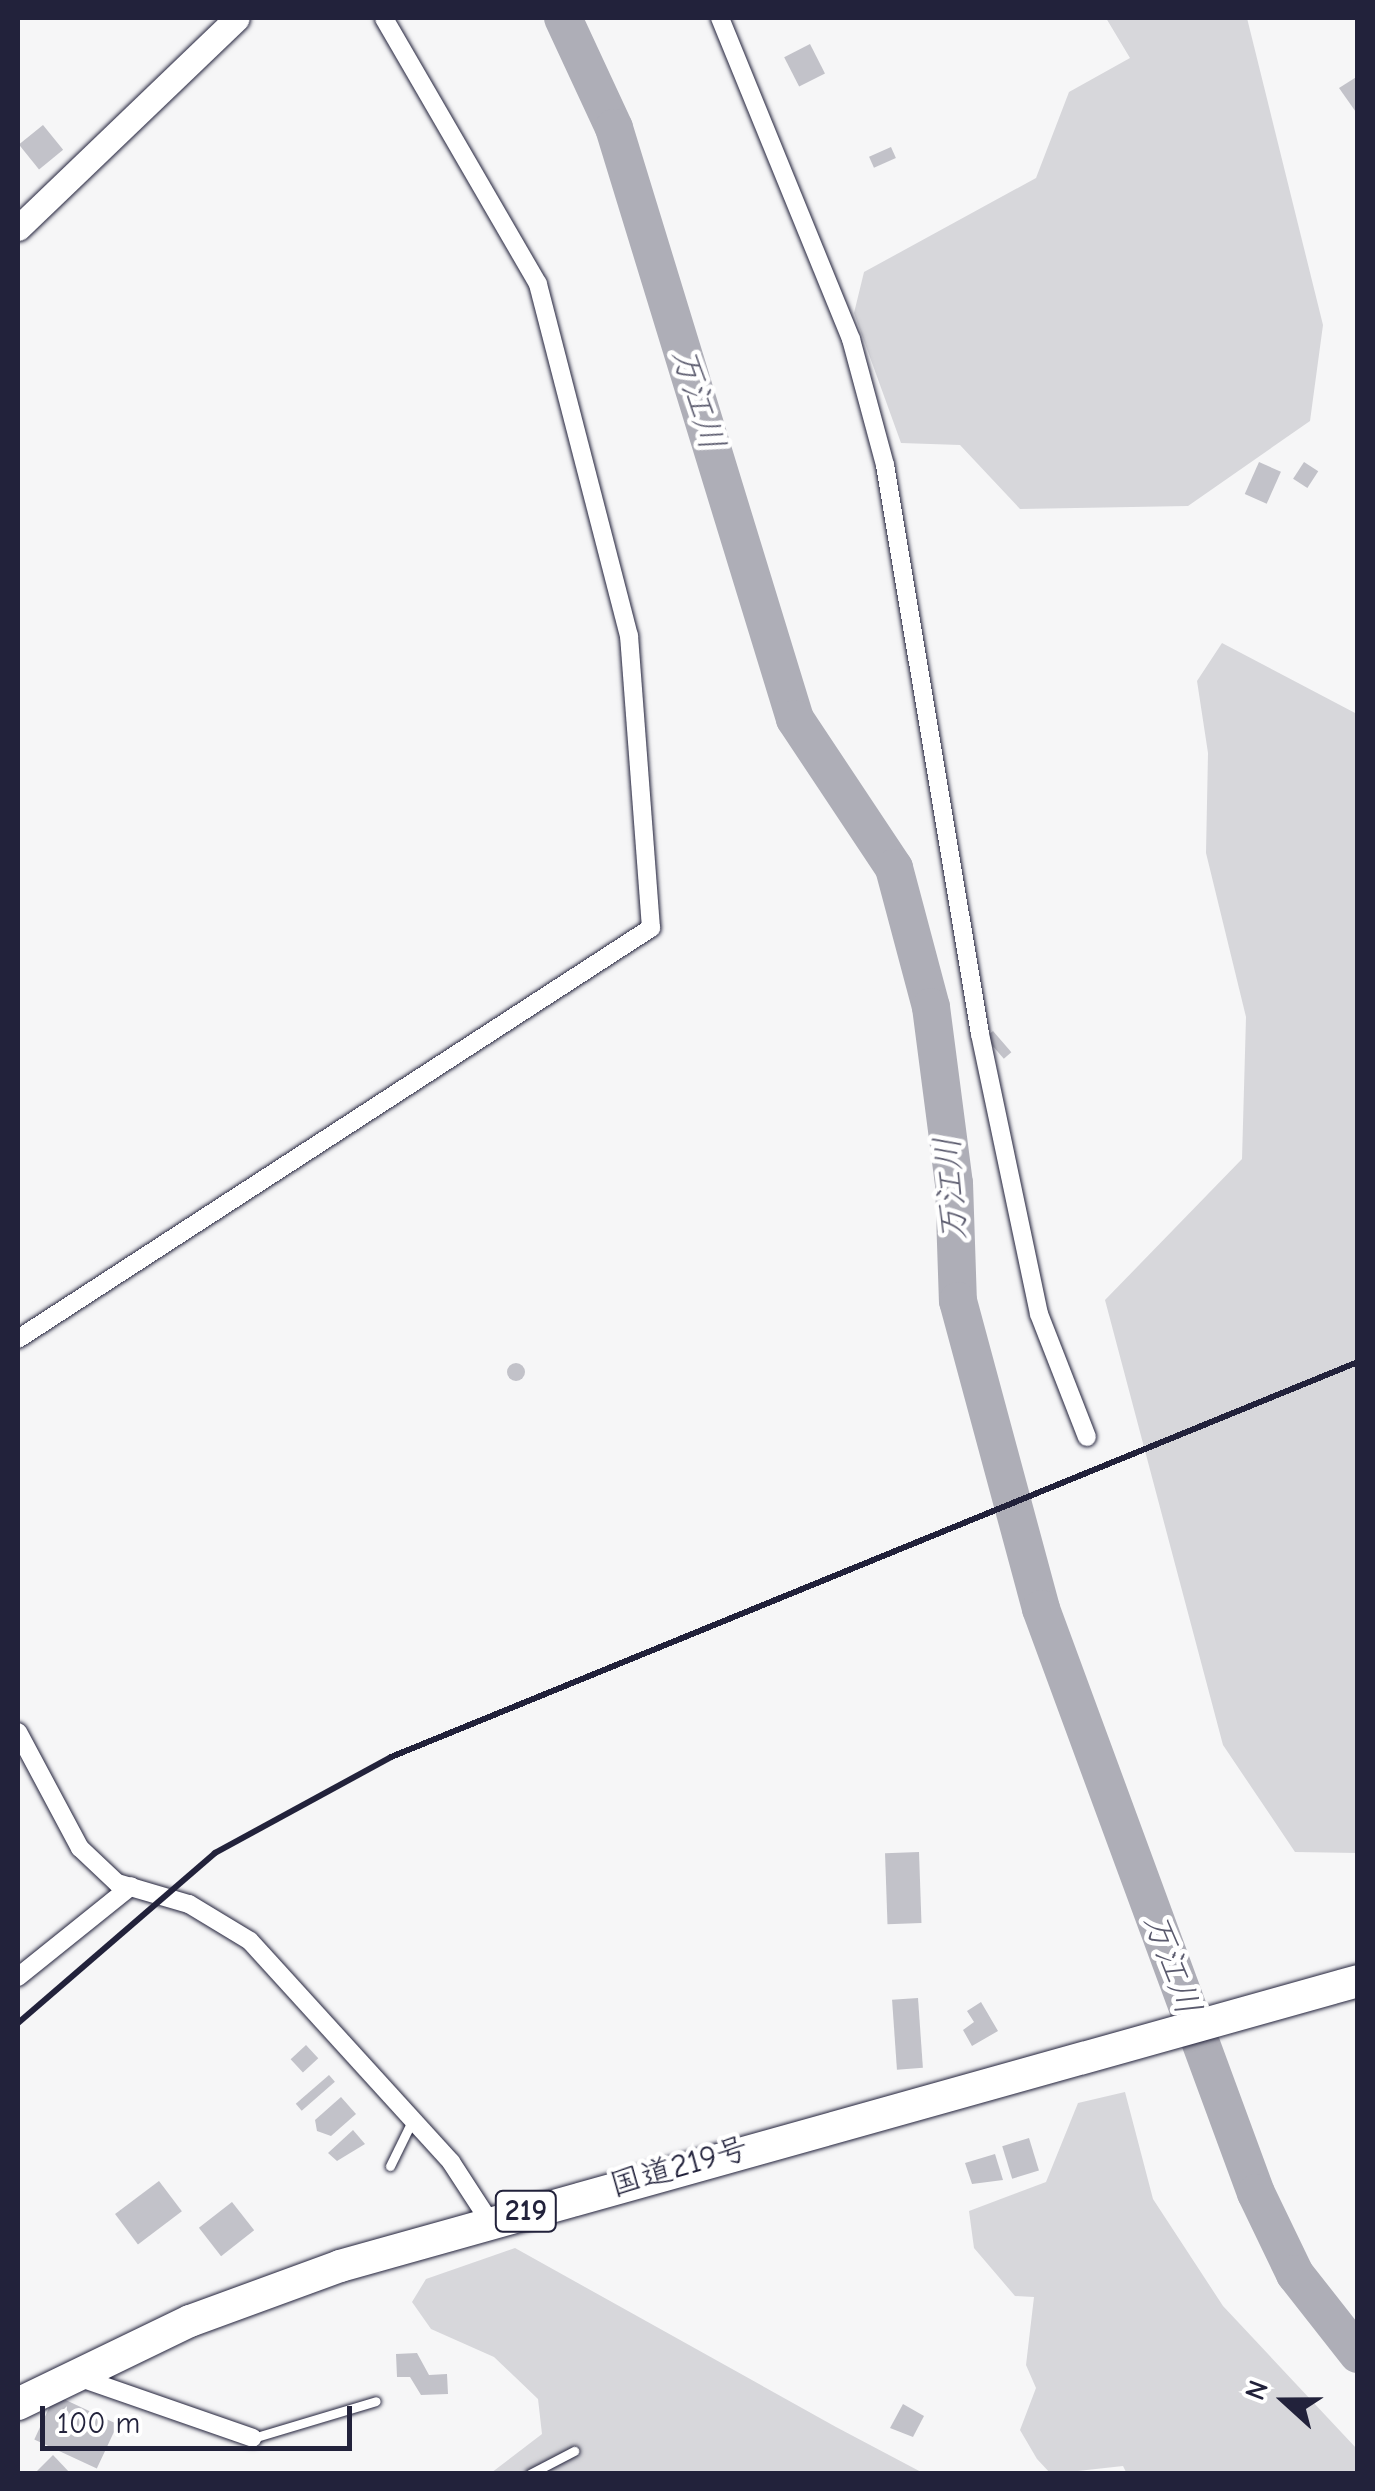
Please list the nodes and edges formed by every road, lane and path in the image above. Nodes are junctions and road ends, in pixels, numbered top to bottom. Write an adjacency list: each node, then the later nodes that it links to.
1 (237, 18): 4 (street)
2 (384, 18): 5 (street)
3 (720, 18): 6 (street)
4 (18, 228)
5 (18, 1339)
6 (1087, 1436)
7 (18, 1732): 8 (street)
8 (131, 1886): 9 (street); 11 (street)
9 (18, 1977)
10 (1343, 1984): 13 (highway, 国道219号 / 219)
11 (414, 2119): 12 (lane); 13 (street)
12 (390, 2166)
13 (490, 2222): 14 (highway, 国道219号 / 219)
14 (75, 2376): 16 (highway, 国道219号 / 219); 17 (street)
15 (376, 2401): 17 (lane)
16 (18, 2404)
17 (253, 2438)
18 (574, 2451): 19 (lane)
19 (530, 2474)

